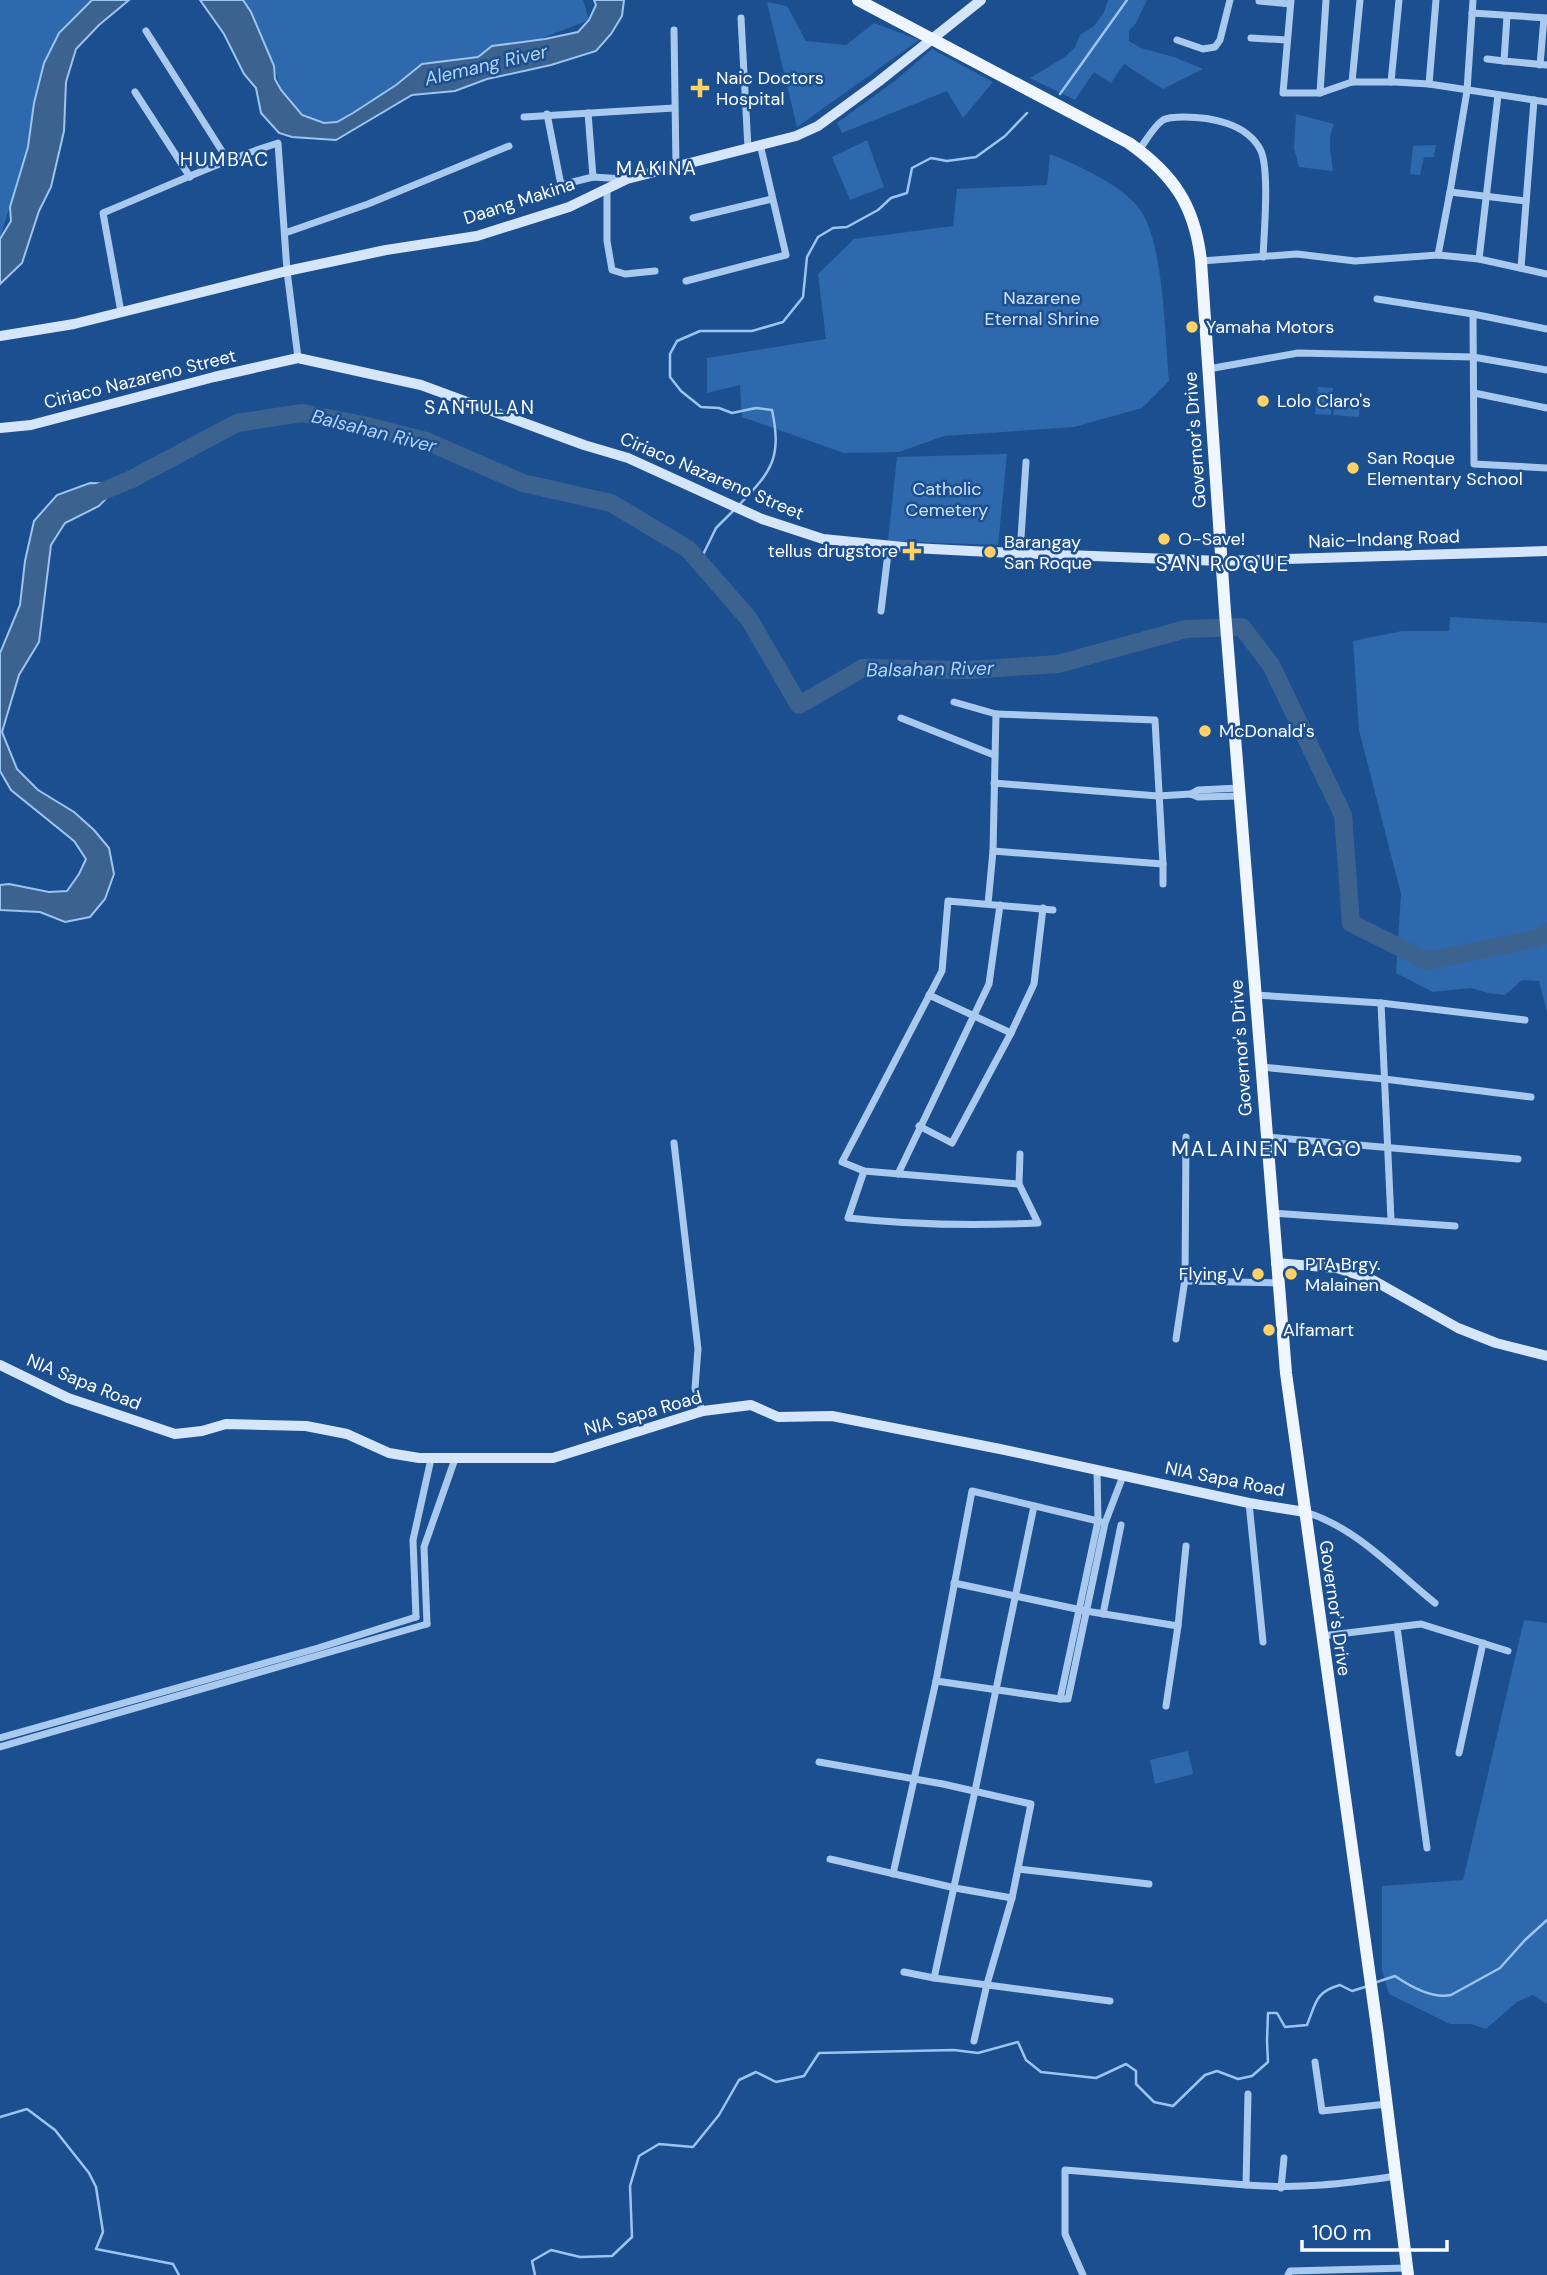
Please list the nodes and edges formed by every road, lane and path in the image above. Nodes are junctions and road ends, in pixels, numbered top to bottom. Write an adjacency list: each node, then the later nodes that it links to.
1 (858, 0): 17 (main road, Governor's Drive)
2 (981, 0): 17 (street, Daang Makina)
3 (1230, 0): 19 (street)
4 (1326, 0): 29 (street)
5 (1360, 0): 24 (street)
6 (1398, 0): 25 (street)
7 (1436, 0): 26 (street)
8 (1473, 0): 11 (street)
9 (1259, 1): 10 (street)
10 (1290, 2): 20 (street)
11 (1472, 13): 12 (street); 27 (street)
12 (1507, 16): 14 (street); 22 (street)
13 (741, 18): 39 (street)
14 (1546, 18): 23 (street)
15 (674, 30): 33 (street)
16 (146, 31): 41 (street)
17 (933, 38): 37 (street, Daang Makina); 40 (main road, Governor's Drive)
18 (1251, 38): 20 (street)
19 (1177, 40)
20 (1287, 40): 29 (street)
21 (1487, 59): 22 (street)
22 (1504, 61): 23 (street)
23 (1544, 65)
24 (1352, 82): 25 (street); 29 (street)
25 (1391, 82): 26 (street)
26 (1429, 84): 27 (street)
27 (1467, 91): 30 (street); 48 (street)
28 (135, 92): 43 (street)
29 (1320, 93)
30 (1498, 95): 31 (street); 47 (street)
31 (1534, 100): 32 (street); 50 (street)
32 (1547, 102)
33 (674, 108): 34 (street); 42 (street)
34 (588, 113): 35 (street); 44 (street)
35 (547, 114): 36 (street); 44 (street)
36 (524, 117)
37 (760, 144): 39 (street, Daang Makina); 49 (street)
38 (509, 146): 52 (street)
39 (748, 148): 42 (street, Daang Makina)
40 (1139, 150): 54 (street); 56 (main road, Governor's Drive)
41 (227, 159): 43 (street); 52 (street)
42 (676, 167): 45 (street, Daang Makina)
43 (190, 177): 63 (street)
44 (593, 177): 45 (street)
45 (627, 179): 46 (street, Daang Makina)
46 (607, 189): 58 (street, Daang Makina); 59 (street)
47 (1486, 197): 48 (street); 50 (street); 55 (street)
48 (1448, 198): 53 (street)
49 (772, 199): 51 (street); 61 (street)
50 (1526, 201): 57 (street)
51 (693, 218)
52 (285, 233): 58 (street)
53 (1438, 255): 54 (street); 55 (street)
54 (1263, 257): 56 (street)
55 (1479, 259): 57 (street)
56 (1201, 261): 69 (main road, Governor's Drive)
57 (1521, 268): 60 (street)
58 (287, 271): 63 (street, Daang Makina); 68 (street)
59 (655, 271)
60 (1547, 274)
61 (685, 281)
62 (1377, 299): 64 (street)
63 (121, 312): 66 (street, Daang Makina)
64 (1473, 314): 65 (street); 67 (street)
65 (1547, 330)
66 (0, 336)
67 (1474, 356): 69 (street); 70 (street); 71 (street)
68 (298, 358): 73 (street, Ciriaco Nazareno Street); 76 (street, Ciriaco Nazareno Street)
69 (1208, 369): 79 (main road, Governor's Drive)
70 (1547, 370)
71 (1474, 393): 72 (street); 75 (street)
72 (1547, 408)
73 (0, 428)
74 (1026, 462): 78 (street)
75 (1547, 468)
76 (889, 545): 78 (street, Ciriaco Nazareno Street); 80 (street)
77 (1547, 551): 79 (street, Naic–Indang Road)
78 (1020, 553): 79 (street, Ciriaco Nazareno Street)
79 (1221, 561): 86 (main road, Governor's Drive)
80 (881, 611)
81 (954, 702): 82 (street)
82 (996, 714): 84 (street); 87 (street)
83 (901, 718): 84 (street)
84 (994, 755): 85 (street)
85 (994, 783): 87 (street); 88 (street)
86 (1233, 792): 87 (street); 96 (main road, Governor's Drive)
87 (1158, 796): 89 (street)
88 (993, 851): 89 (street); 91 (street)
89 (1163, 864): 90 (street)
90 (1163, 884)
91 (988, 904): 92 (street); 95 (street)
92 (1000, 905): 93 (street); 98 (street)
93 (1043, 908): 94 (street); 100 (street)
94 (1053, 910)
95 (929, 995): 98 (street); 111 (street)
96 (1255, 995): 97 (street); 101 (main road, Governor's Drive)
97 (1381, 1003): 99 (street); 102 (street)
98 (974, 1016): 100 (street); 104 (street)
99 (1525, 1020)
100 (1012, 1033): 104 (street)
101 (1260, 1067): 102 (street); 106 (main road, Governor's Drive)
102 (1384, 1079): 103 (street); 108 (street)
103 (1531, 1097)
104 (919, 1126): 112 (street)
105 (1186, 1137): 118 (street)
106 (1266, 1137): 108 (street); 114 (main road, Governor's Drive)
107 (674, 1143): 123 (street)
108 (1388, 1147): 110 (street); 115 (street)
109 (1020, 1154): 113 (street)
110 (1518, 1159)
111 (864, 1171): 112 (street); 113 (street)
112 (898, 1174): 113 (street)
113 (1019, 1184)
114 (1272, 1213): 115 (street); 117 (main road, Governor's Drive)
115 (1391, 1220): 116 (street)
116 (1455, 1226)
117 (1276, 1263): 119 (main road, Governor's Drive); 121 (street)
118 (1185, 1279): 119 (street); 120 (street)
119 (1278, 1283): 130 (main road, Governor's Drive)
120 (1176, 1339)
121 (1547, 1356)
122 (0, 1365): 124 (street, NIA Sapa Road)
123 (702, 1412): 125 (street, NIA Sapa Road); 126 (street, NIA Sapa Road)
124 (431, 1459): 125 (street, NIA Sapa Road); 133 (street)
125 (455, 1459): 134 (street)
126 (1097, 1470): 127 (street, NIA Sapa Road); 131 (street)
127 (1123, 1476): 128 (street, NIA Sapa Road); 131 (street)
128 (1249, 1503): 130 (street, NIA Sapa Road); 146 (street)
129 (1034, 1506): 131 (street); 136 (street); 137 (street)
130 (1304, 1512): 138 (street); 145 (main road, Governor's Drive)
131 (1101, 1522): 139 (street)
132 (1121, 1525): 140 (street)
133 (415, 1531): 134 (street); 141 (street)
134 (429, 1533): 142 (street)
135 (1186, 1546): 143 (street)
136 (954, 1583): 137 (street); 149 (street)
137 (1015, 1595): 139 (street); 150 (street)
138 (1435, 1603)
139 (1083, 1610): 140 (street); 150 (street)
140 (1103, 1614): 143 (street)
141 (416, 1618): 142 (street); 152 (street)
142 (427, 1624): 153 (street)
143 (1178, 1626): 151 (street)
144 (1397, 1627): 145 (street); 147 (street); 158 (street)
145 (1321, 1636): 172 (main road, Governor's Drive)
146 (1263, 1642)
147 (1483, 1643): 148 (street); 154 (street)
148 (1508, 1651)
149 (936, 1681): 150 (street); 156 (street)
150 (997, 1690): 157 (street)
151 (1166, 1706)
152 (0, 1738)
153 (0, 1747)
154 (1460, 1753)
155 (820, 1762): 156 (street)
156 (916, 1779): 157 (street); 161 (street)
157 (975, 1791): 160 (street); 163 (street)
158 (1427, 1849)
159 (830, 1858): 161 (street)
160 (1018, 1869): 162 (street); 164 (street)
161 (893, 1874): 163 (street)
162 (1149, 1884)
163 (955, 1888): 164 (street); 166 (street)
164 (1012, 1898): 167 (street)
165 (904, 1972): 166 (street)
166 (934, 1978): 167 (street)
167 (987, 1984): 168 (street); 169 (street)
168 (1110, 2001)
169 (974, 2041)
170 (1315, 2062): 172 (street)
171 (1248, 2094): 175 (street)
172 (1387, 2104): 174 (main road, Governor's Drive)
173 (1284, 2158): 176 (street)
174 (1396, 2176): 176 (street); 177 (main road, Governor's Drive)
175 (1246, 2185): 176 (street); 178 (street)
176 (1281, 2188)
177 (1407, 2271): 179 (street)
178 (1083, 2275)
179 (1288, 2275)

